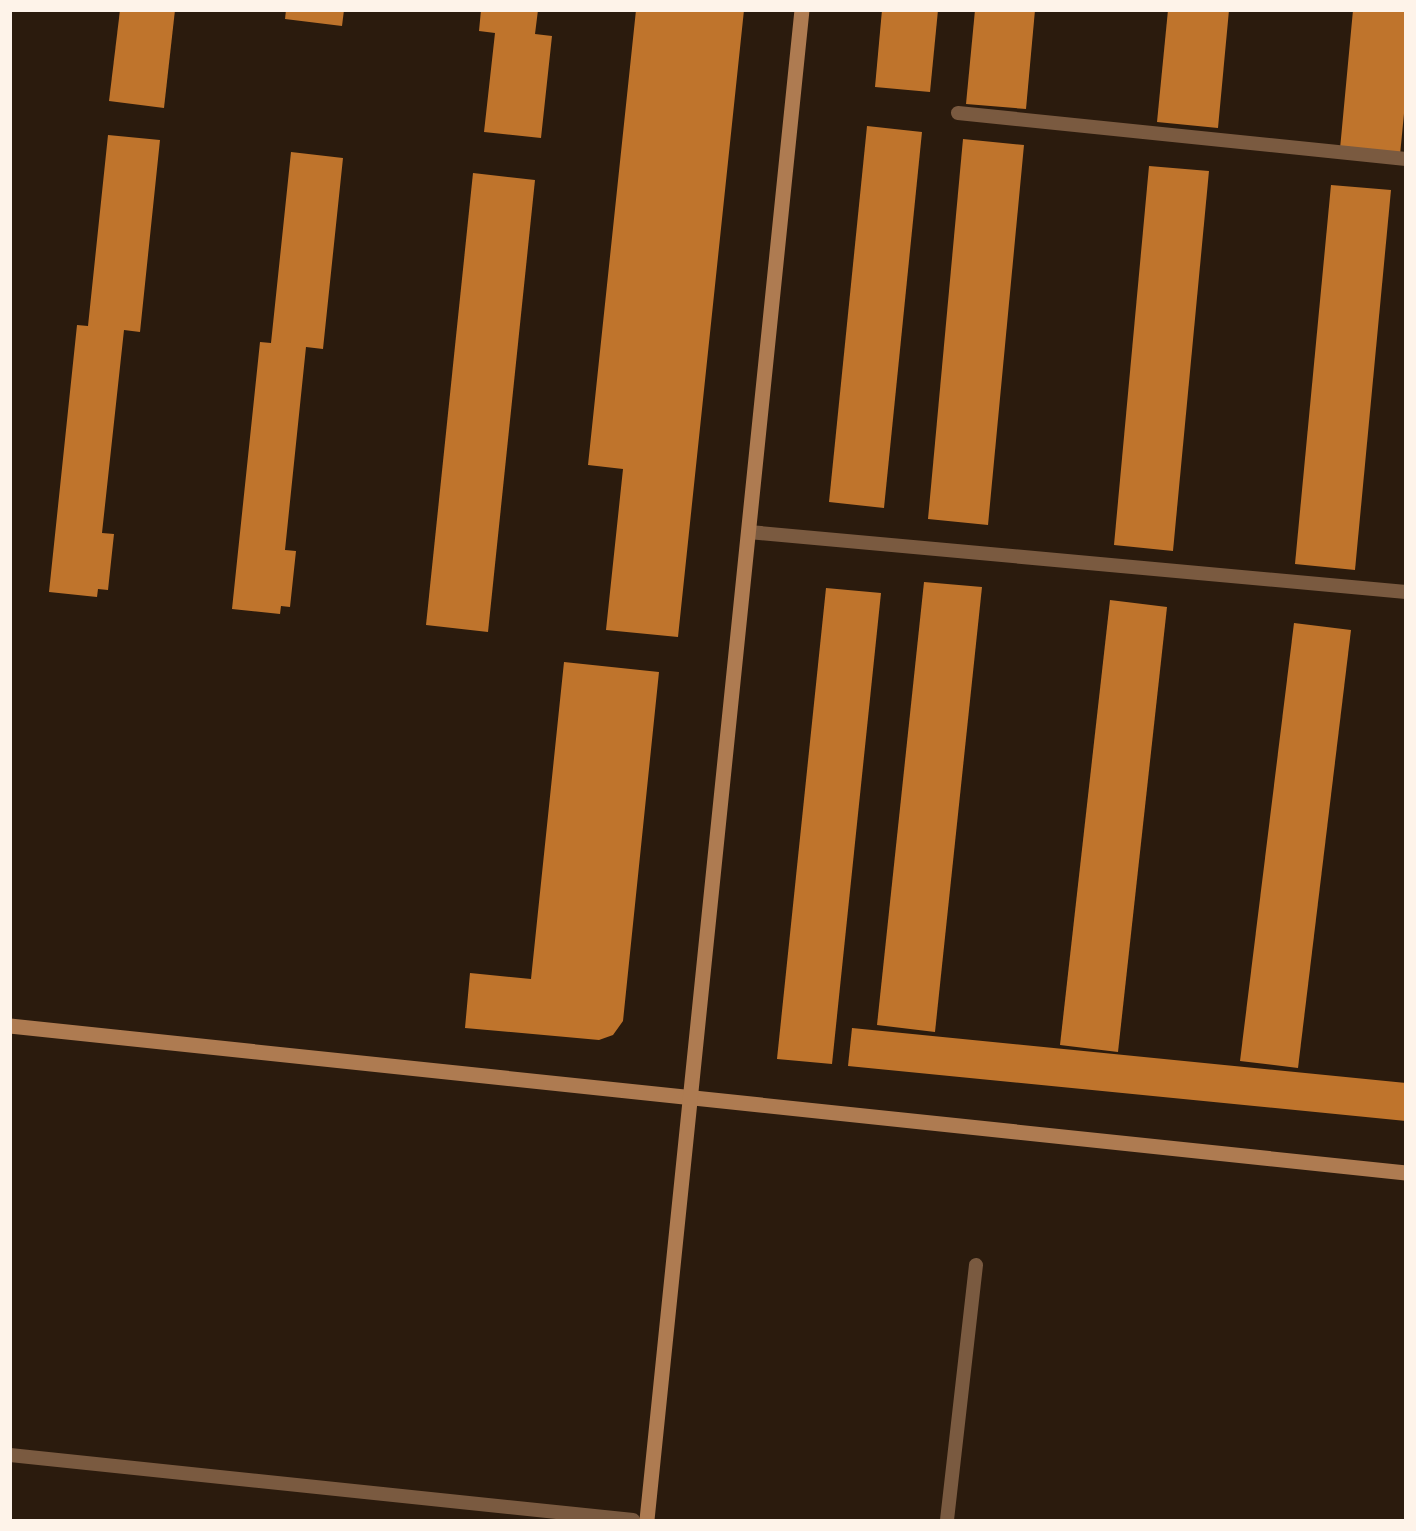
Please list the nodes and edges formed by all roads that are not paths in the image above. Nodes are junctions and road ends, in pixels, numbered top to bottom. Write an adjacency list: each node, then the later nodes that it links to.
1 (802, 10): 4 (street)
2 (958, 113): 3 (lane)
3 (1406, 159)
4 (748, 532): 5 (lane); 7 (street)
5 (1406, 592)
6 (10, 1026): 7 (street)
7 (690, 1098): 8 (street); 12 (street)
8 (1406, 1173)
9 (976, 1265): 13 (lane)
10 (10, 1455): 11 (lane)
11 (633, 1521)
12 (647, 1521)
13 (947, 1521)

